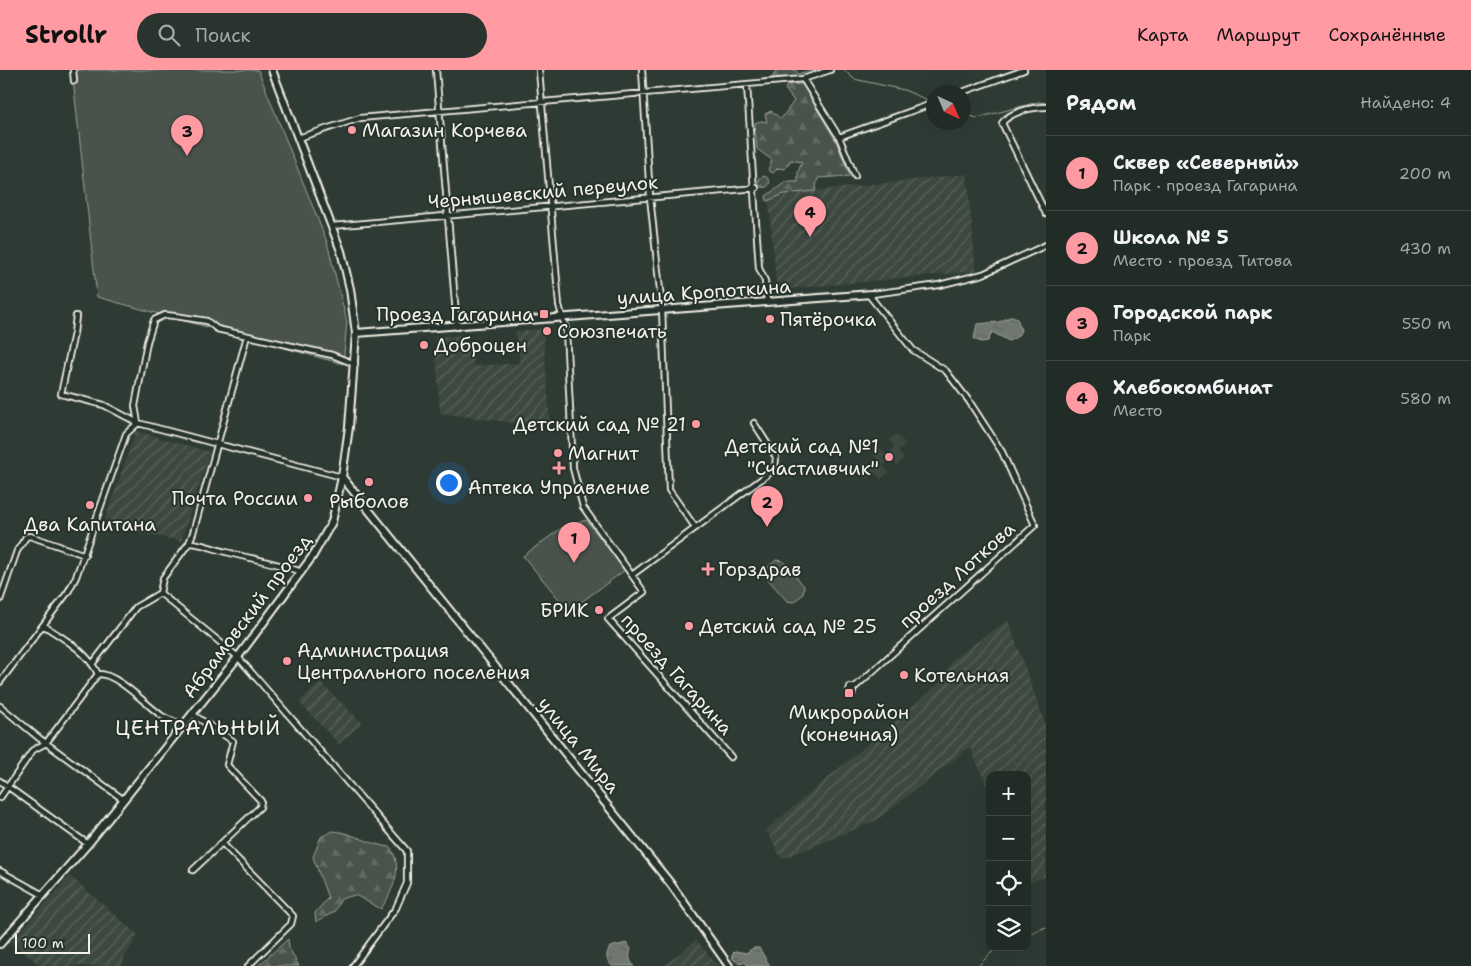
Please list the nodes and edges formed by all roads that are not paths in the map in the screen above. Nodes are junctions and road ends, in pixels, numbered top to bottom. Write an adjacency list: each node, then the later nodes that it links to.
1 (73, 70): 9 (street)
2 (272, 70): 17 (street, Абрамовский проезд)
3 (436, 70): 16 (street)
4 (539, 70): 13 (street, проезд Гагарина)
5 (642, 70): 12 (street)
6 (830, 70): 8 (street)
7 (1024, 70): 11 (street)
8 (804, 79): 10 (street); 18 (street)
9 (74, 80)
10 (747, 85): 12 (street); 20 (street)
11 (971, 89)
12 (644, 92): 13 (street); 21 (street)
13 (541, 101): 16 (street); 22 (street, проезд Гагарина)
14 (926, 106): 18 (street)
15 (1046, 107): 23 (street)
16 (440, 110): 17 (street); 24 (street)
17 (298, 138): 25 (street, Абрамовский проезд)
18 (839, 138): 19 (street)
19 (855, 176)
20 (756, 188): 21 (street, Чернышевский переулок); 28 (street)
21 (650, 197): 22 (street, Чернышевский переулок); 29 (street)
22 (549, 206): 24 (street, Чернышевский переулок); 31 (street, проезд Гагарина)
23 (1046, 214)
24 (447, 216): 25 (street, Чернышевский переулок); 32 (street)
25 (332, 226): 33 (street, Абрамовский проезд)
26 (1046, 244): 27 (street, улица Кропоткина)
27 (870, 294): 28 (street, улица Кропоткина); 52 (street, проезд Лоткова)
28 (767, 302): 29 (street, улица Кропоткина)
29 (662, 309): 31 (street, улица Кропоткина); 40 (street)
30 (76, 316): 36 (street)
31 (563, 317): 32 (street, улица Кропоткина); 44 (street, проезд Гагарина)
32 (457, 327): 33 (street, улица Кропоткина)
33 (356, 334): 35 (street, Абрамовский проезд)
34 (247, 336): 35 (street); 36 (street); 38 (street)
35 (355, 364): 39 (street, Абрамовский проезд)
36 (138, 423): 38 (street); 42 (street)
37 (754, 423): 40 (street)
38 (218, 445): 39 (street); 41 (street)
39 (342, 477): 43 (street, Абрамовский проезд); 70 (street, улица Мира)
40 (696, 527): 44 (street)
41 (188, 543): 43 (street); 45 (street)
42 (85, 555): 46 (street); 47 (street)
43 (302, 572): 48 (street, Абрамовский проезд)
44 (632, 575): 57 (street, проезд Гагарина)
45 (160, 593): 48 (street); 49 (street)
46 (0, 600)
47 (43, 625): 49 (street); 51 (street)
48 (238, 657): 54 (street, Абрамовский проезд); 69 (street)
49 (93, 663): 50 (street)
50 (98, 674): 55 (street); 56 (street)
51 (0, 682)
52 (854, 688)
53 (0, 706): 56 (street)
54 (192, 714): 55 (street, Абрамовский проезд); 62 (street)
55 (183, 726): 61 (street, Абрамовский проезд)
56 (46, 743): 59 (street); 61 (street)
57 (731, 757)
58 (0, 781): 59 (street)
59 (8, 787): 60 (street); 63 (street)
60 (0, 798)
61 (124, 800): 63 (street, Абрамовский проезд)
62 (222, 842): 64 (street); 68 (street)
63 (88, 844): 66 (street, Абрамовский проезд)
64 (193, 870)
65 (0, 871): 66 (street)
66 (43, 895): 67 (street, Абрамовский проезд)
67 (0, 944)
68 (248, 966)
69 (353, 966)
70 (730, 966)

